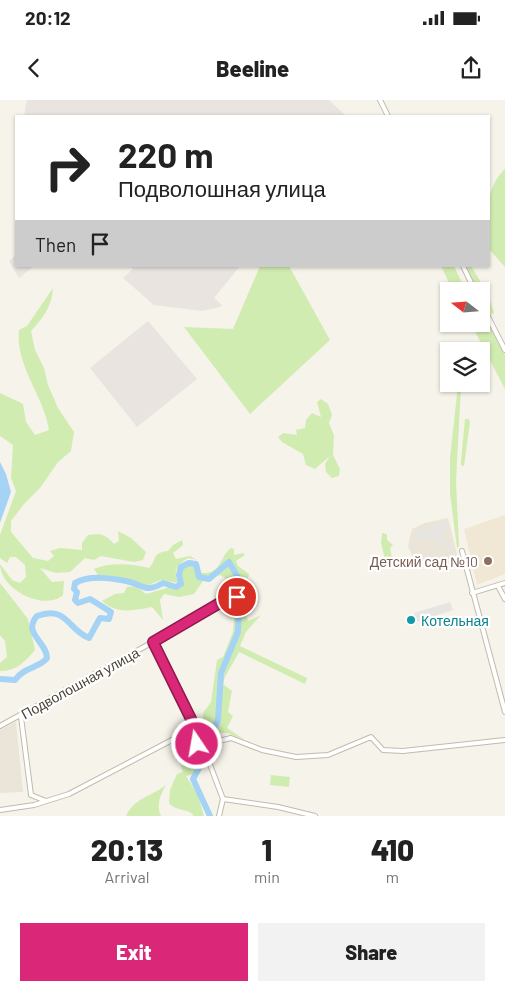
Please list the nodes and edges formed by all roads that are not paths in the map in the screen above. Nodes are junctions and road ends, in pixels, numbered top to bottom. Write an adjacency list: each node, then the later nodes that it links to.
1 (380, 100): 2 (street)
2 (388, 115)
3 (464, 267): 4 (street)
4 (471, 282)
5 (490, 321): 6 (street)
6 (505, 350)
7 (462, 551): 10 (street)
8 (505, 583): 9 (street)
9 (498, 586): 10 (street); 12 (street)
10 (472, 593): 14 (street)
11 (237, 597): 13 (street, Подволошная улица)
12 (505, 599)
13 (153, 642): 16 (street, Подволошная улица); 18 (street)
14 (503, 698): 15 (street)
15 (505, 712)
16 (21, 716): 17 (street, Подволошная улица); 22 (street)
17 (0, 726)
18 (194, 740): 20 (street); 22 (street)
19 (505, 740): 20 (street)
20 (210, 753): 21 (street)
21 (223, 799): 24 (street); 25 (street)
22 (46, 801): 23 (street)
23 (0, 810)
24 (219, 816)
25 (315, 816)

